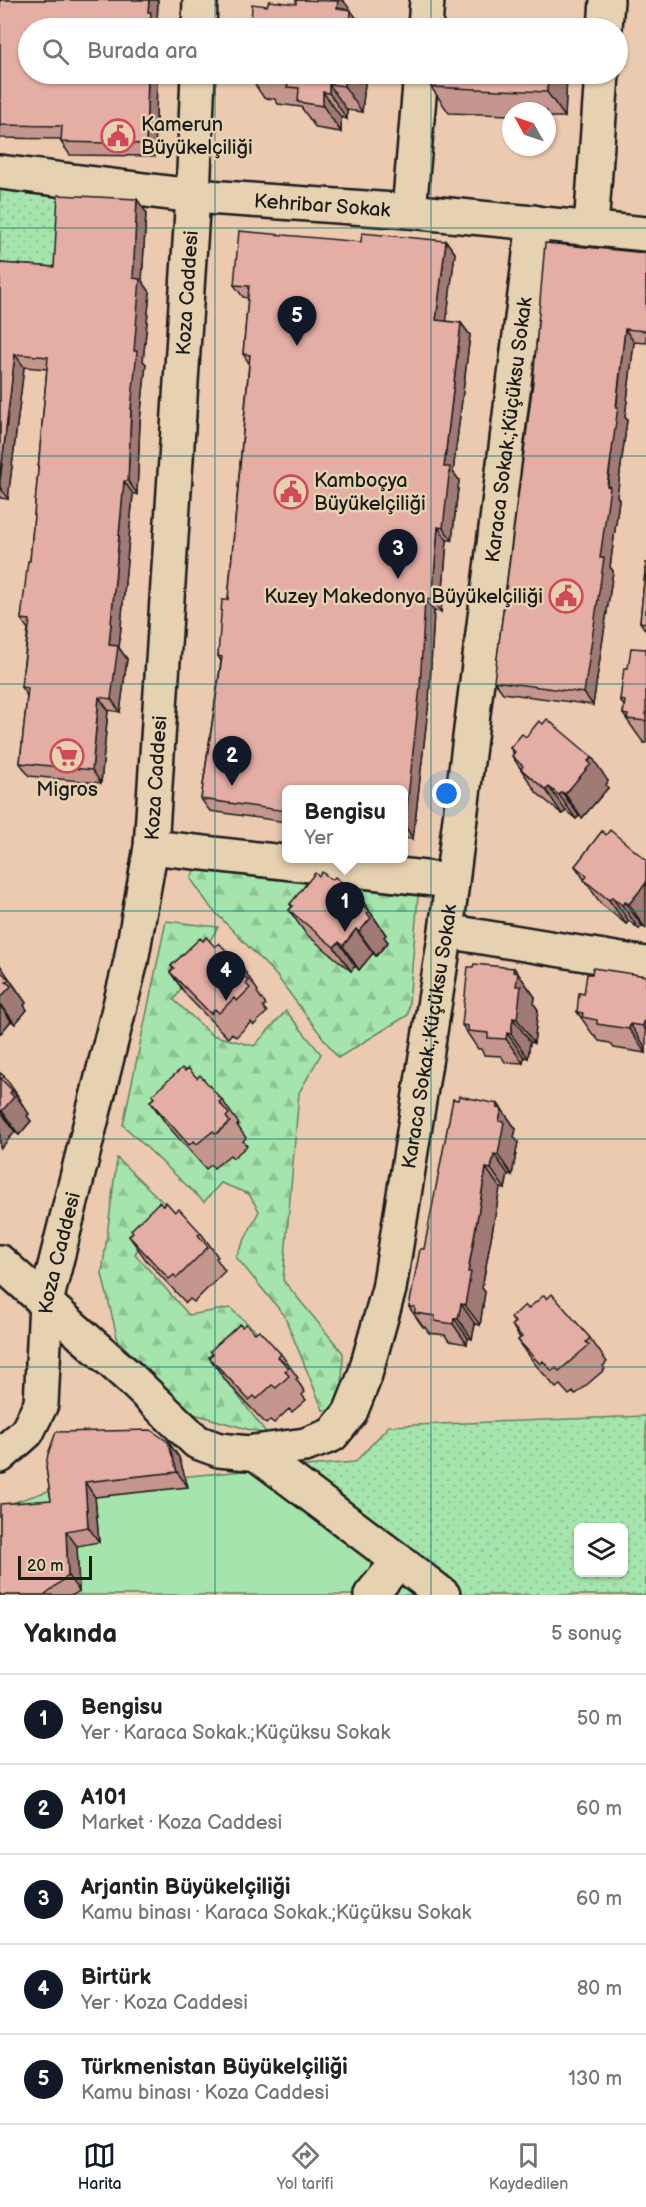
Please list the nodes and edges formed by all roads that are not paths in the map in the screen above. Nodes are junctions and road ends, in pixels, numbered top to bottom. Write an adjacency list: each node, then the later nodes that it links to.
1 (200, 0): 4 (street)
2 (427, 0): 5 (street)
3 (608, 0): 6 (street)
4 (199, 18)
5 (426, 18)
6 (606, 18)
7 (198, 84): 11 (street, Koza Caddesi)
8 (420, 84): 12 (street)
9 (601, 84): 14 (street)
10 (0, 172): 11 (street, Kehribar Sokak)
11 (194, 196): 12 (street, Kehribar Sokak); 16 (street, Koza Caddesi)
12 (409, 211): 13 (street, Kehribar Sokak)
13 (534, 222): 14 (street, Kehribar Sokak); 19 (street, Karaca Sokak.;Küçüksu Sokak)
14 (591, 228): 15 (street, Kehribar Sokak)
15 (646, 234)
16 (151, 847): 17 (street); 23 (street, Koza Caddesi)
17 (282, 862)
18 (292, 863): 19 (street)
19 (451, 881): 20 (street, Karaca Sokak.;Küçüksu Sokak)
20 (446, 931): 21 (street); 24 (street, Karaca Sokak.;Küçüksu Sokak)
21 (646, 964)
22 (0, 1262): 23 (street, Karaca Sokak.;Küçüksu Sokak)
23 (46, 1302): 24 (street, Karaca Sokak.;Küçüksu Sokak); 25 (street, Koza Caddesi)
24 (254, 1452): 26 (street)
25 (0, 1456)
26 (403, 1564): 27 (street); 28 (street); 29 (street)
27 (371, 1595)
28 (424, 1595)
29 (443, 1595)

